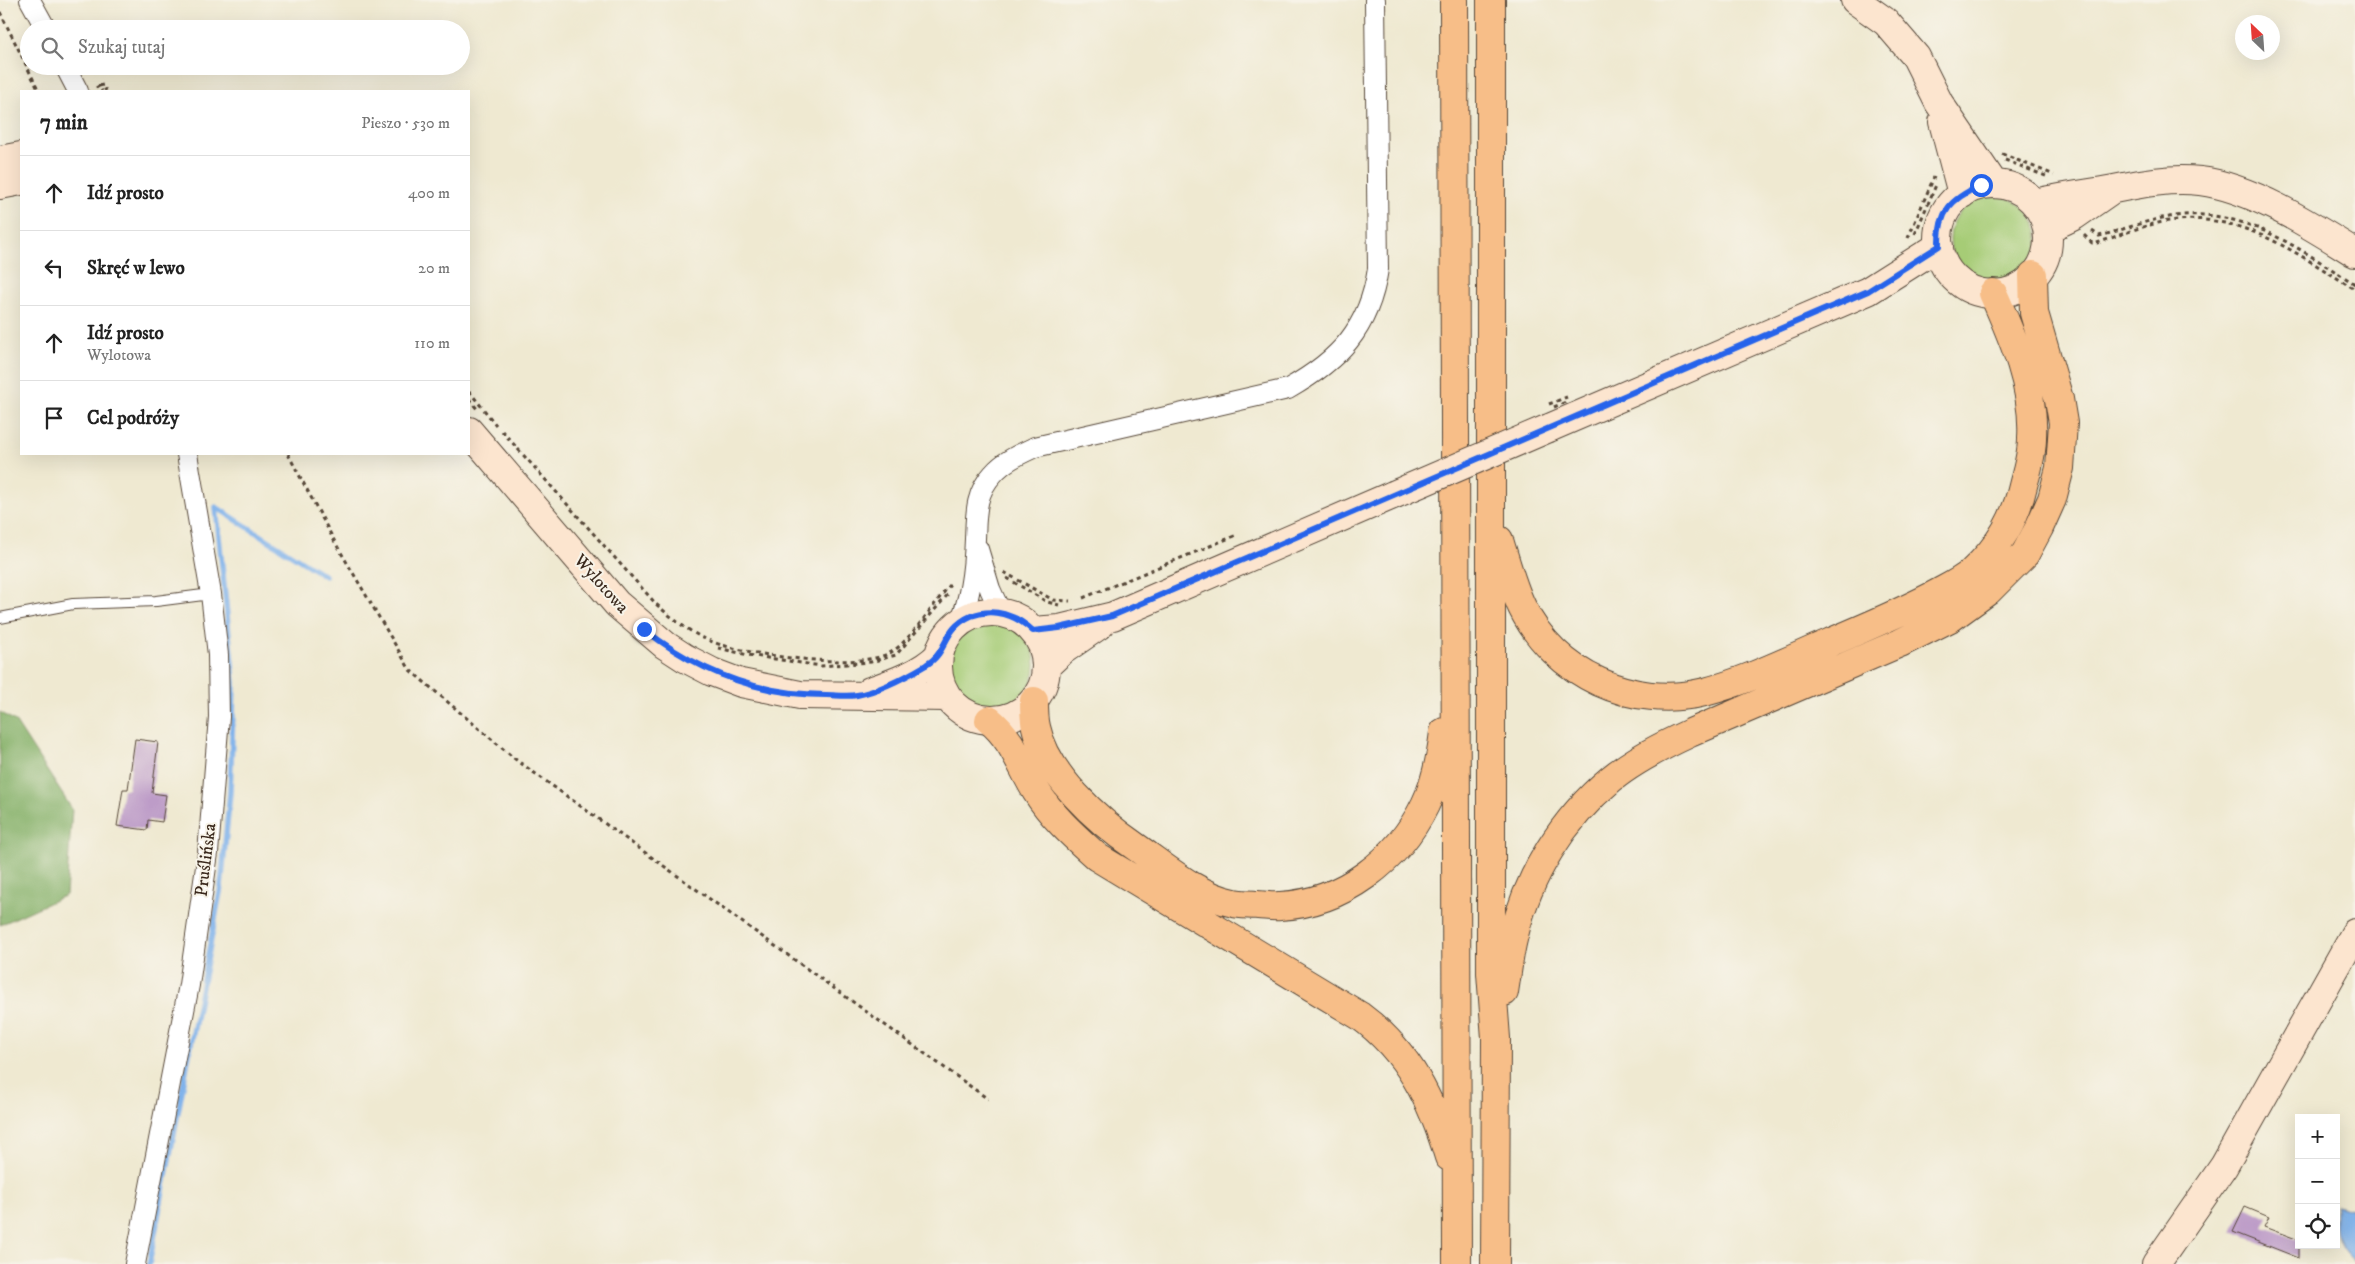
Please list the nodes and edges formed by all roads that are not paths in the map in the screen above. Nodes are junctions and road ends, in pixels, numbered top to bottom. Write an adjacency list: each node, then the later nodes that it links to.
1 (30, 0): 6 (street)
2 (1375, 0): 26 (street)
3 (1454, 0): 33 (highway)
4 (1491, 0): 25 (highway)
5 (1855, 0): 11 (street)
6 (41, 20)
7 (70, 75): 8 (street)
8 (77, 90)
9 (20, 156): 10 (street)
10 (0, 160)
11 (1964, 161): 13 (street); 15 (street)
12 (20, 180): 14 (street)
13 (1994, 184): 15 (street); 16 (street)
14 (0, 185)
15 (1962, 194): 20 (street)
16 (2035, 203): 17 (street); 18 (street)
17 (2072, 204): 18 (street); 19 (street)
18 (2047, 229): 21 (street)
19 (2355, 253)
20 (1944, 258): 22 (street); 29 (street, bridge)
21 (2033, 274): 22 (street); 41 (highway)
22 (1993, 294): 25 (highway)
23 (470, 432): 36 (street, Wylotowa)
24 (187, 455): 27 (street, Pruślińska)
25 (1491, 512): 41 (highway)
26 (978, 578): 28 (street); 31 (street)
27 (211, 594): 30 (lane); 43 (street, Pruślińska)
28 (1001, 612): 31 (street); 32 (street)
29 (1112, 616): 32 (street); 35 (street)
30 (0, 618)
31 (960, 622): 34 (street)
32 (1033, 631): 35 (street)
33 (1456, 636): 38 (highway); 42 (highway)
34 (939, 655): 36 (street, Wylotowa); 37 (street)
35 (1046, 666): 38 (street)
36 (857, 695): 37 (street, Wylotowa)
37 (947, 697): 39 (street)
38 (1034, 701): 39 (street)
39 (989, 720): 42 (highway)
40 (2355, 933): 46 (street)
41 (1496, 1038): 45 (highway)
42 (1456, 1182): 44 (highway)
43 (135, 1264)
44 (1457, 1264)
45 (1495, 1264)
46 (2156, 1264)

